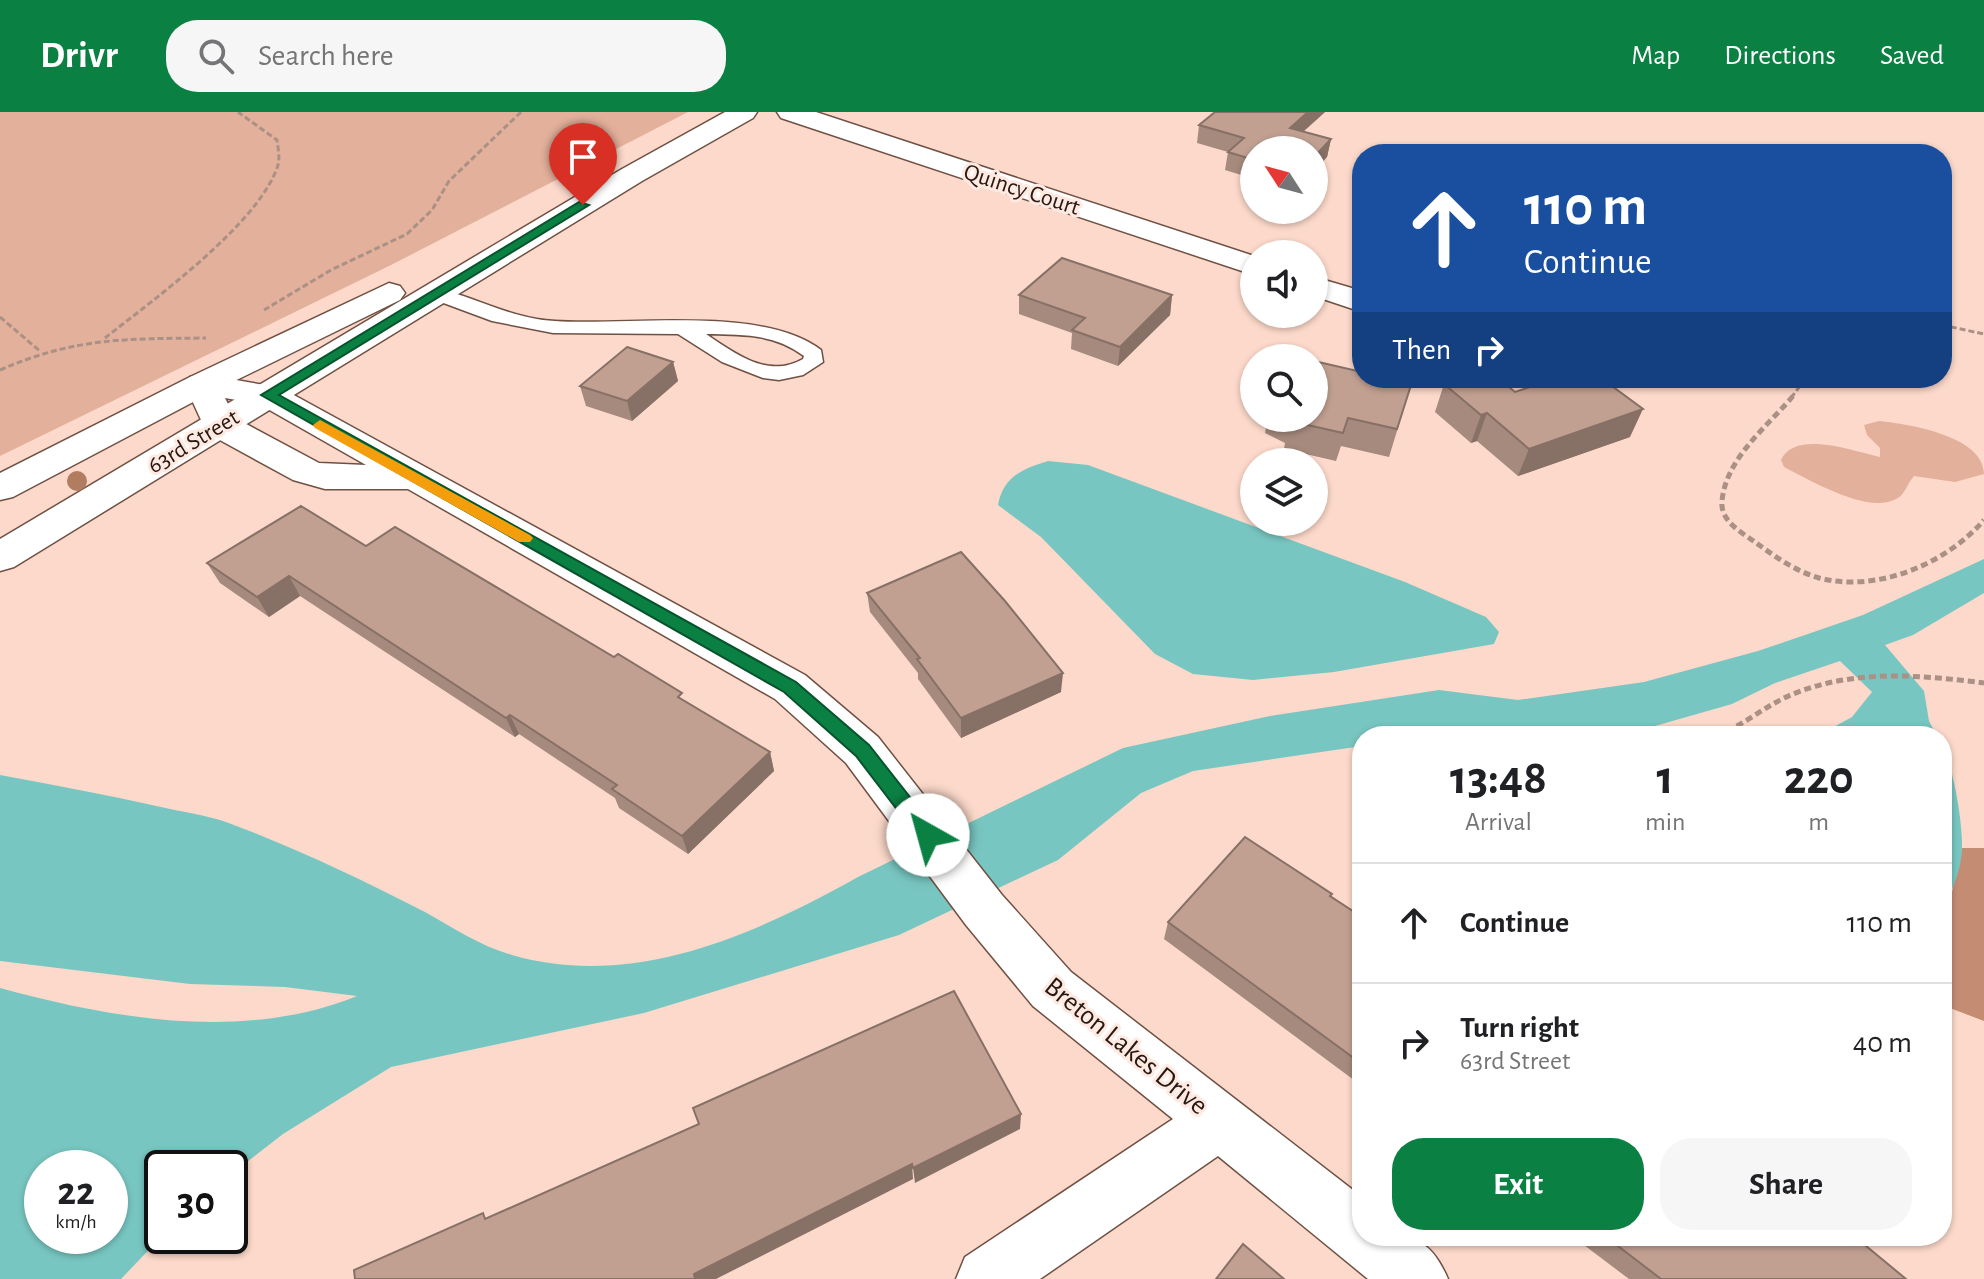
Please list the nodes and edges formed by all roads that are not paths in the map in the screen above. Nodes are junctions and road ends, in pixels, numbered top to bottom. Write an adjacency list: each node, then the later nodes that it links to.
1 (744, 112): 3 (street, 63rd Street)
2 (790, 112): 4 (street, Quincy Court)
3 (632, 175): 6 (street, 63rd Street); 9 (street, 63rd Street)
4 (1240, 261)
5 (1328, 291): 7 (street)
6 (437, 294): 8 (lane); 10 (street, 63rd Street)
7 (1352, 299)
8 (683, 329): 8 (lane)
9 (202, 384): 10 (street); 11 (street); 13 (street, 63rd Street)
10 (269, 395): 11 (street, 63rd Street); 12 (street, Breton Lakes Drive)
11 (220, 425): 12 (street); 14 (street, 63rd Street)
12 (413, 477): 15 (street, Breton Lakes Drive)
13 (0, 488)
14 (0, 557)
15 (1220, 1121): 16 (street, Breton Lakes Drive); 18 (street)
16 (1352, 1227)
17 (1376, 1246): 19 (street, Breton Lakes Drive)
18 (987, 1279)
19 (1417, 1279)

